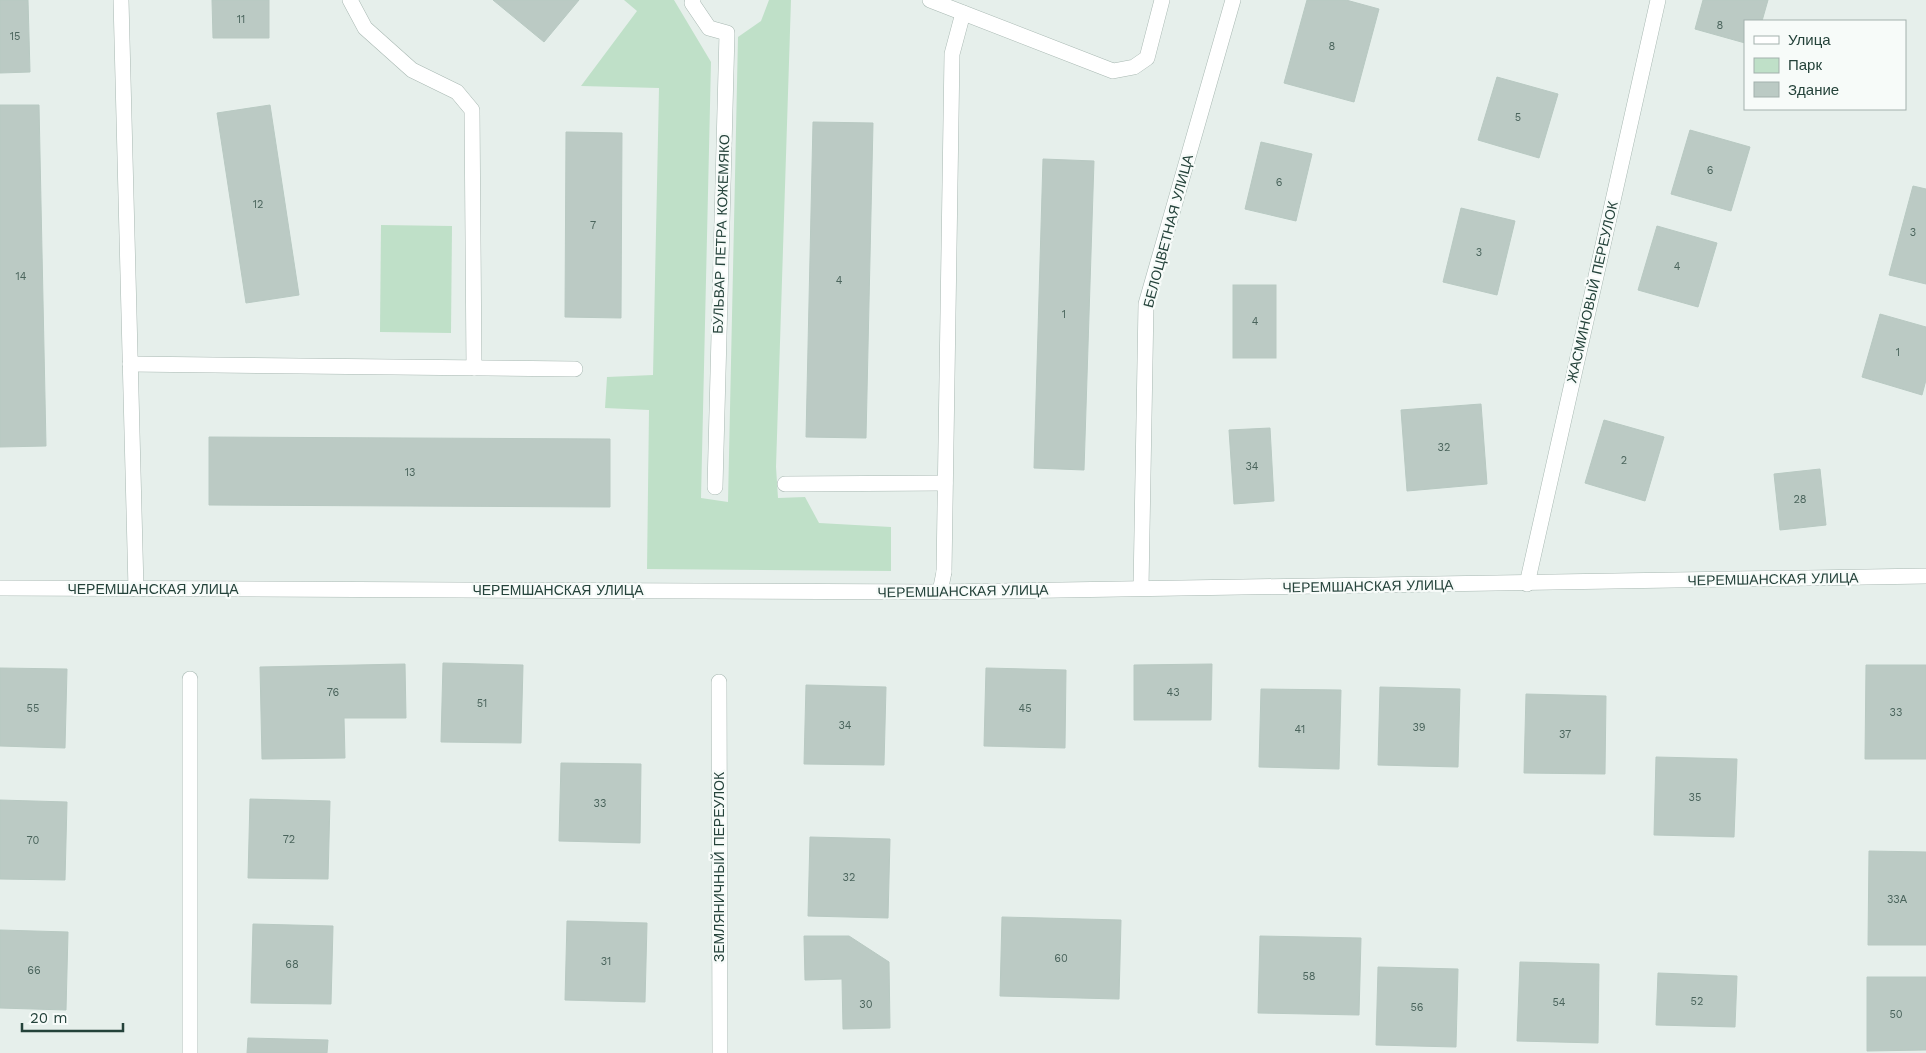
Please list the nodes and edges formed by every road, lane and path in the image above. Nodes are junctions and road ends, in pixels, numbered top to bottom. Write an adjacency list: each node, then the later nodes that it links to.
1 (122, 0): 9 (street)
2 (350, 0): 10 (street)
3 (693, 0): 14 (street, БУЛЬВАР ПЕТРА КОЖЕМЯКО)
4 (930, 0): 8 (street)
5 (1162, 0): 8 (street)
6 (1233, 0): 18 (street, БЕЛОЦВЕТНАЯ УЛИЦА)
7 (1658, 0): 16 (street, ЖАСМИНОВЫЙ ПЕРЕУЛОК)
8 (963, 13): 12 (street)
9 (130, 364): 10 (street); 19 (street)
10 (474, 368): 11 (street)
11 (575, 369)
12 (945, 483): 13 (street); 20 (street)
13 (785, 484)
14 (715, 487)
15 (1926, 576): 16 (street, ЧЕРЕМШАНСКАЯ УЛИЦА)
16 (1527, 584): 18 (street, ЧЕРЕМШАНСКАЯ УЛИЦА)
17 (0, 588): 19 (street, ЧЕРЕМШАНСКАЯ УЛИЦА)
18 (1141, 588): 20 (street, ЧЕРЕМШАНСКАЯ УЛИЦА)
19 (136, 589): 20 (street, ЧЕРЕМШАНСКАЯ УЛИЦА)
20 (940, 592)
21 (190, 679): 23 (street)
22 (719, 682): 24 (street, ЗЕМЛЯНИЧНЫЙ ПЕРЕУЛОК)
23 (190, 1053)
24 (720, 1053)

